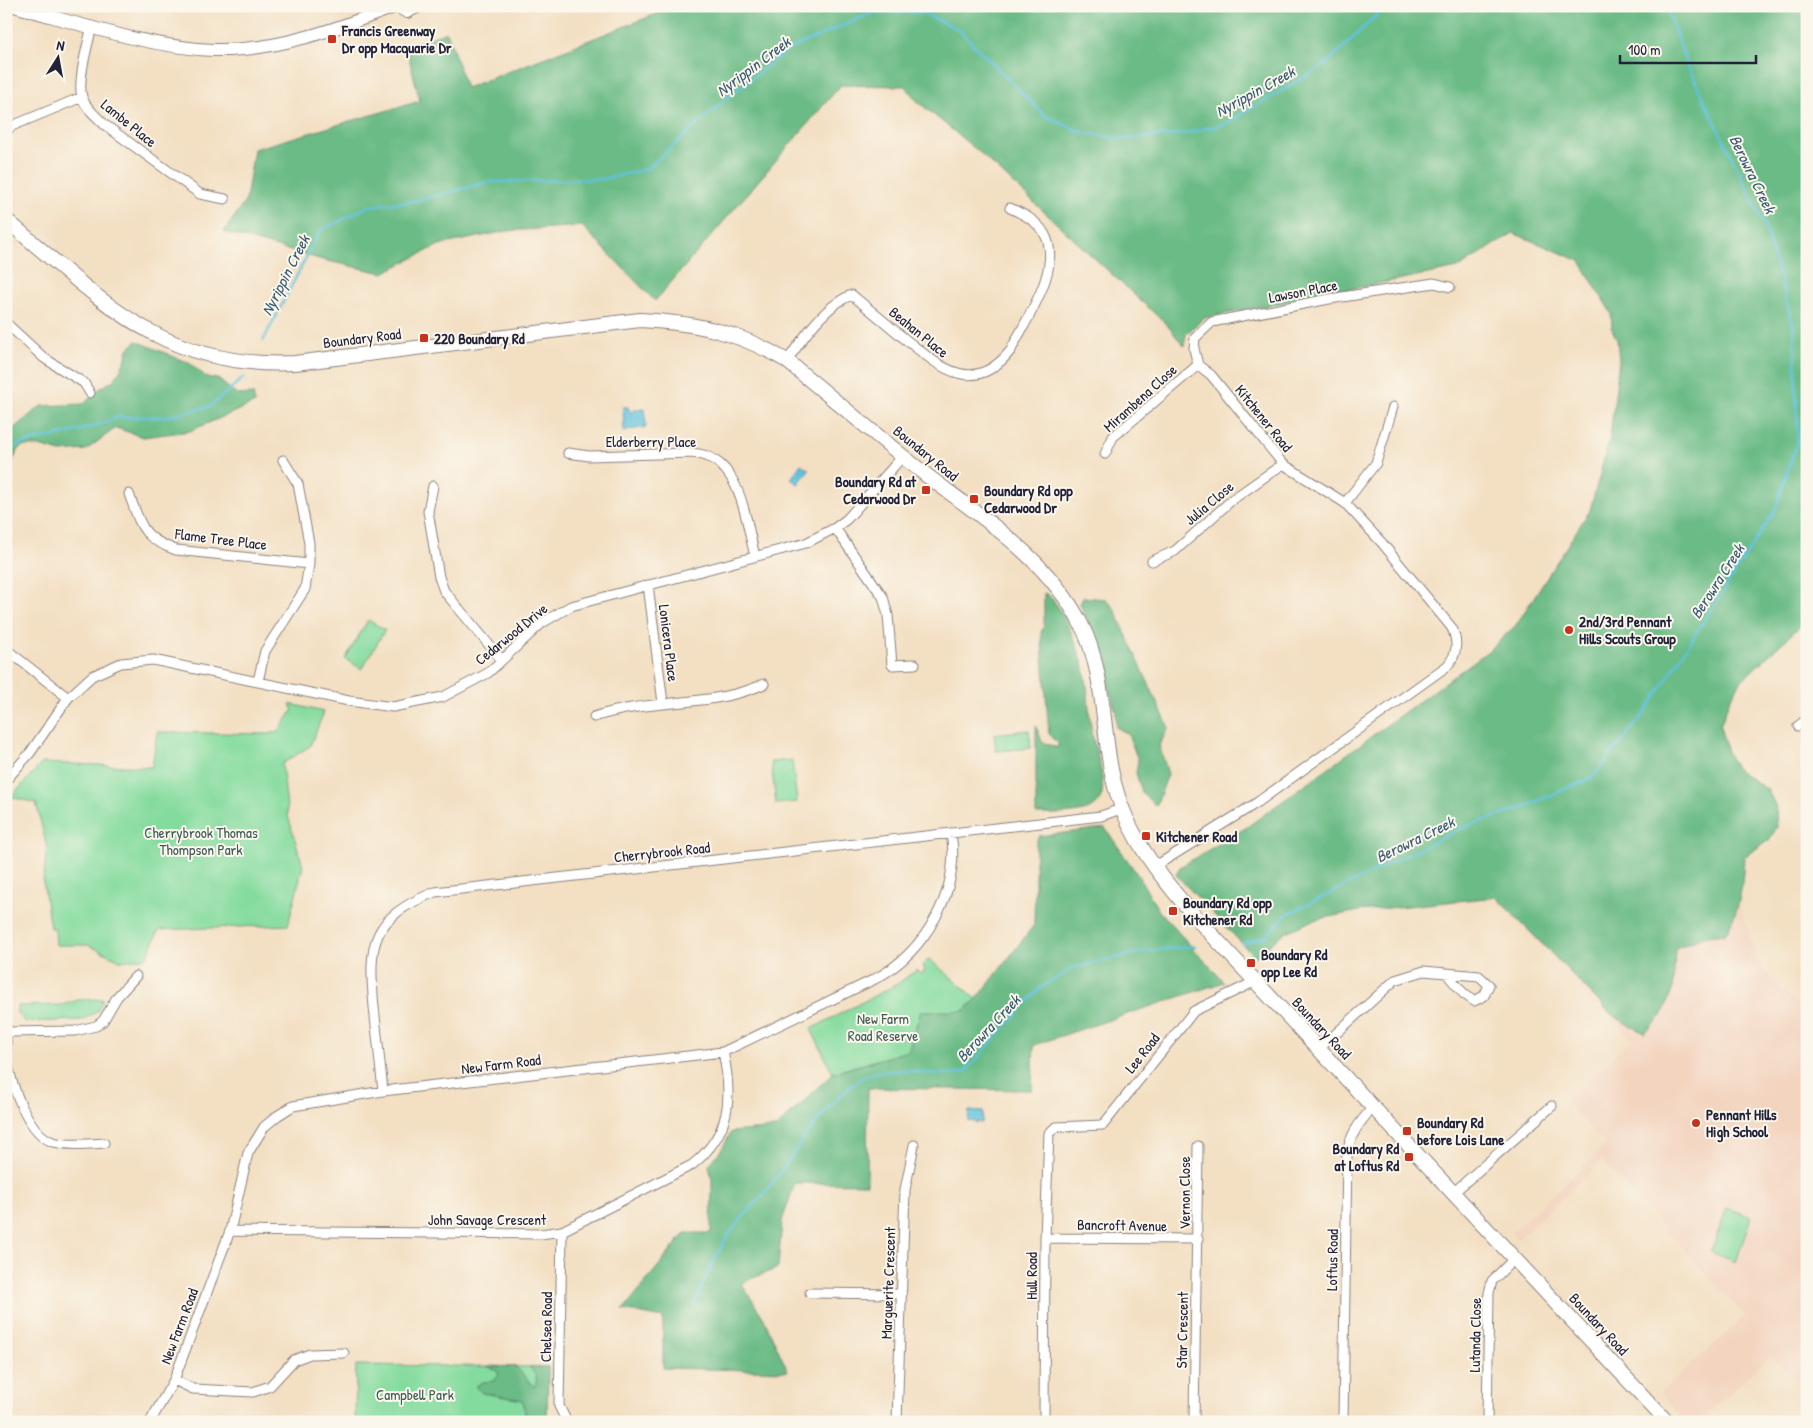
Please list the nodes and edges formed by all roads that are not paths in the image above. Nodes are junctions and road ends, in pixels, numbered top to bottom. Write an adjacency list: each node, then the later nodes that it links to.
1 (14, 6): 4 (main road)
2 (397, 6): 3 (main road); 4 (main road)
3 (418, 6)
4 (92, 26): 5 (street, Lambe Place)
5 (82, 97): 6 (street); 7 (street, Lambe Place)
6 (6, 131)
7 (225, 199)
8 (1010, 208): 12 (street, Beahan Place)
9 (6, 220): 12 (main road, Boundary Road)
10 (1450, 287): 13 (street, Lawson Place)
11 (6, 324): 14 (street)
12 (787, 361): 18 (main road, Boundary Road)
13 (1198, 365): 17 (street, Mirambena Close); 20 (street, Kitchener Road)
14 (90, 393)
15 (1393, 407): 23 (street)
16 (568, 453): 25 (street, Elderberry Place)
17 (1105, 454)
18 (903, 456): 24 (street, Cedarwood Drive); 40 (main road, Boundary Road)
19 (283, 460): 27 (street)
20 (1283, 464): 23 (street, Kitchener Road); 26 (street, Julia Close)
21 (433, 486): 30 (street)
22 (129, 494): 27 (street, Flame Tree Place)
23 (1345, 503): 42 (street, Kitchener Road)
24 (835, 528): 25 (street, Cedarwood Drive); 31 (street)
25 (756, 556): 28 (street, Cedarwood Drive)
26 (1152, 561)
27 (309, 564): 32 (street)
28 (648, 585): 30 (street, Cedarwood Drive); 35 (street, Lonicera Place)
29 (6, 649): 34 (street)
30 (501, 659): 32 (street, Cedarwood Drive)
31 (916, 664)
32 (258, 681): 34 (street, Cedarwood Drive)
33 (764, 684): 35 (street, Lonicera Place)
34 (68, 698): 39 (street, Cedarwood Drive)
35 (663, 703): 36 (street, Lonicera Place)
36 (594, 717)
37 (1807, 719): 38 (street)
38 (1798, 726)
39 (6, 780)
40 (1122, 809): 41 (street, Cherrybrook Road); 42 (main road, Boundary Road)
41 (951, 833): 49 (street, New Farm Road); 50 (street, Cherrybrook Road)
42 (1154, 867): 45 (main road, Boundary Road)
43 (1446, 973): 43 (street); 48 (street)
44 (136, 976): 47 (street)
45 (1256, 981): 48 (main road, Boundary Road); 53 (street, Lee Road)
46 (6, 1029): 47 (street)
47 (6, 1032): 54 (street)
48 (1319, 1049): 52 (main road, Boundary Road)
49 (723, 1052): 50 (street, New Farm Road); 59 (street, John Savage Crescent)
50 (383, 1091): 58 (street, New Farm Road)
51 (1552, 1106): 57 (street)
52 (1373, 1107): 57 (main road, Boundary Road); 72 (street, Loftus Road)
53 (1051, 1130): 60 (street, Hull Road)
54 (104, 1143)
55 (914, 1145): 64 (street, Marguerite Crescent)
56 (1198, 1146): 61 (street, Vernon Close)
57 (1453, 1193): 62 (main road, Boundary Road)
58 (230, 1231): 59 (street, John Savage Crescent); 66 (street, New Farm Road)
59 (562, 1231): 68 (street, Chelsea Road)
60 (1045, 1238): 61 (street, Bancroft Avenue); 70 (street, Hull Road)
61 (1198, 1239): 71 (street, Star Crescent)
62 (1515, 1258): 73 (street, Lutanda Close); 74 (main road, Boundary Road)
63 (810, 1293): 64 (street)
64 (900, 1294): 69 (street, Marguerite Crescent)
65 (344, 1353): 66 (street)
66 (174, 1380): 67 (street, New Farm Road)
67 (150, 1422)
68 (567, 1422)
69 (897, 1422)
70 (1044, 1422)
71 (1194, 1422)
72 (1343, 1422)
73 (1487, 1422)
74 (1667, 1422)

